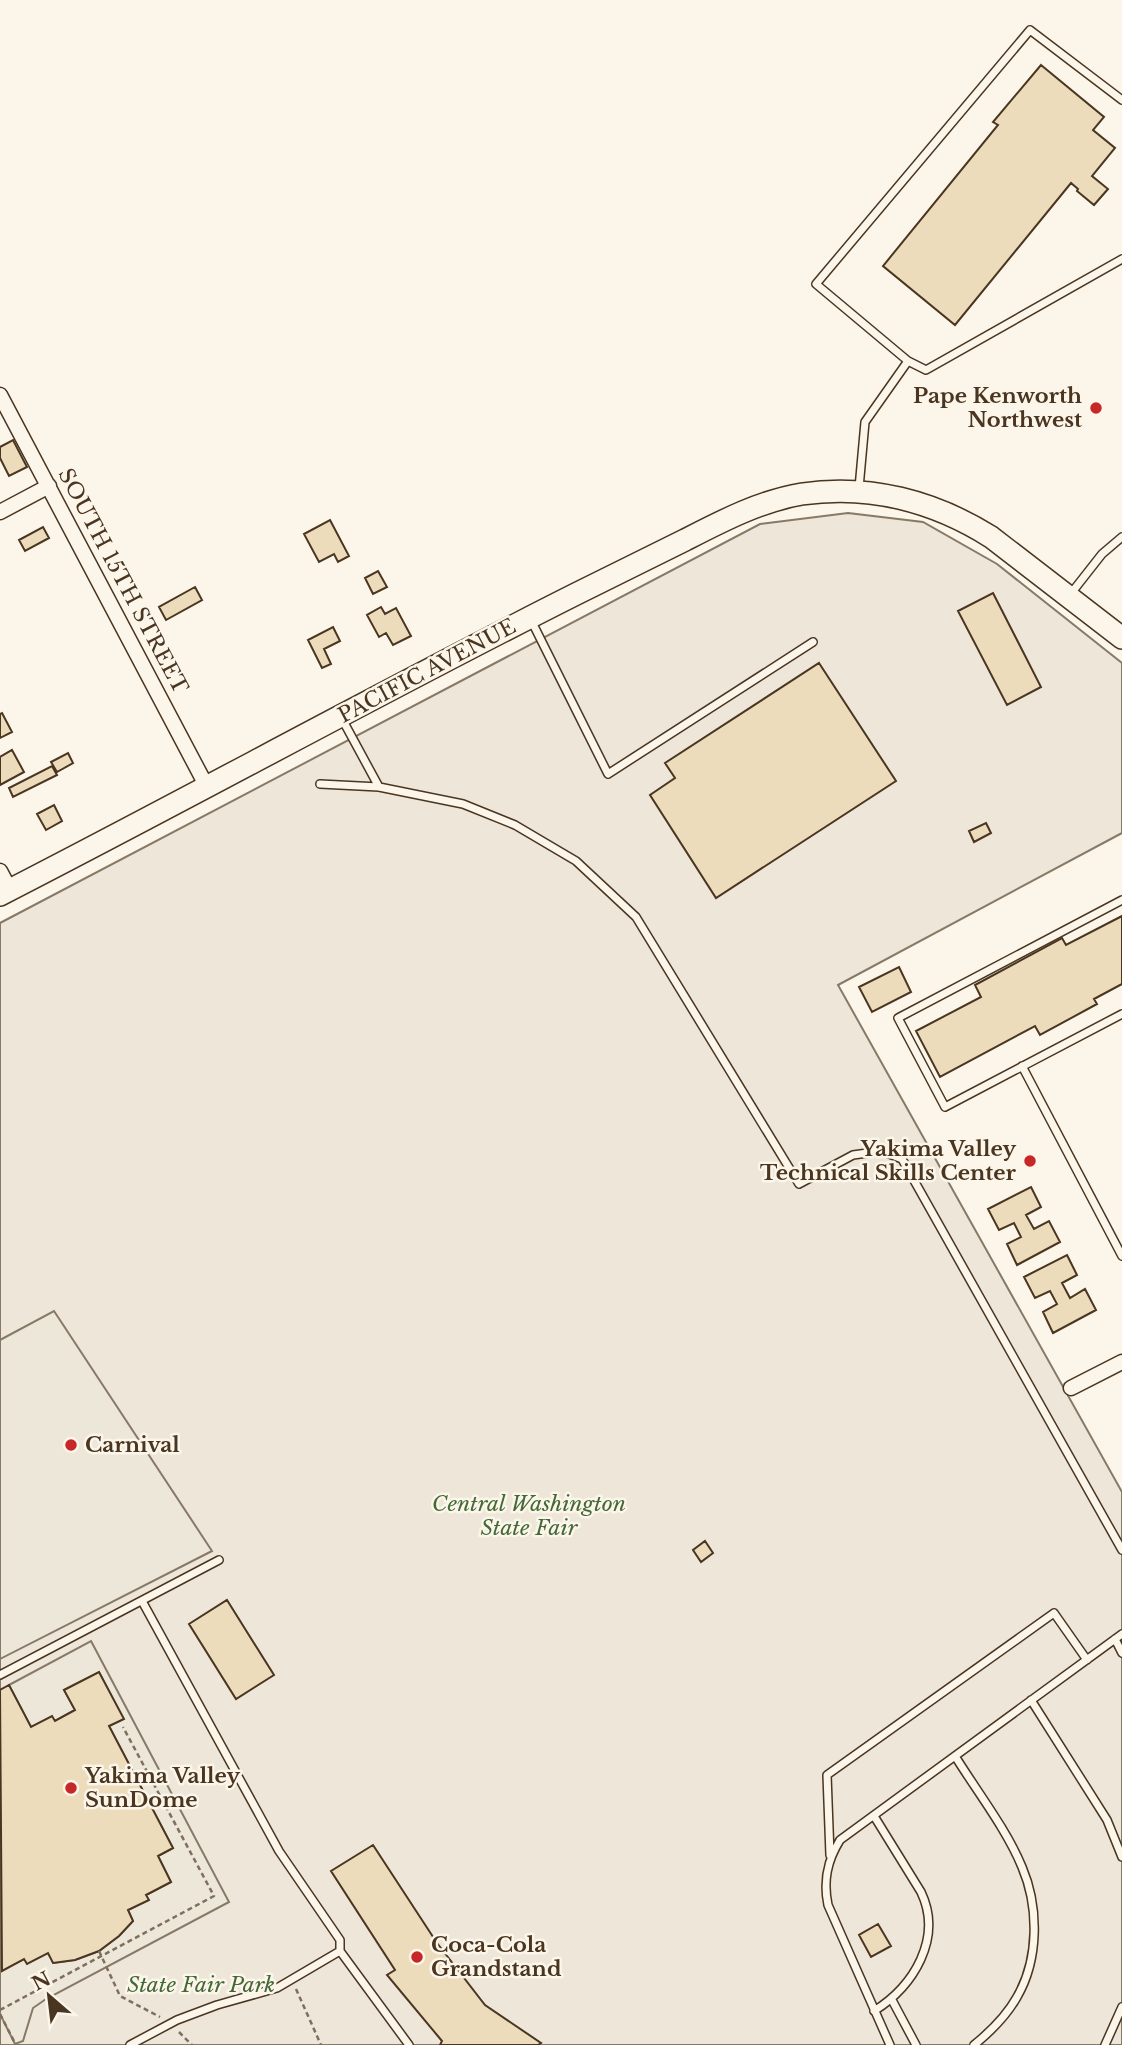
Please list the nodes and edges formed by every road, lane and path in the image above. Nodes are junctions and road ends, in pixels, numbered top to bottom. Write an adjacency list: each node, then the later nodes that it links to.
1 (1122, 100): 3 (lane)
2 (1122, 259): 3 (lane)
3 (908, 362): 6 (lane)
4 (0, 395): 5 (street, SOUTH 15TH STREET)
5 (49, 486): 7 (street); 15 (street, SOUTH 15TH STREET)
6 (864, 493): 9 (street, PACIFIC AVENUE); 10 (street, PACIFIC AVENUE)
7 (0, 512)
8 (1122, 537): 9 (lane)
9 (1069, 596): 11 (street, PACIFIC AVENUE)
10 (529, 618): 12 (lane); 13 (street, PACIFIC AVENUE)
11 (1122, 638)
12 (813, 642)
13 (341, 717): 15 (street, PACIFIC AVENUE); 16 (lane)
14 (320, 784): 16 (lane)
15 (207, 786): 17 (street, PACIFIC AVENUE)
16 (379, 787): 24 (lane)
17 (3, 885)
18 (1122, 900): 20 (lane)
19 (1122, 1014): 20 (lane)
20 (1022, 1066): 21 (lane)
21 (1122, 1256)
22 (1122, 1362): 23 (street)
23 (1071, 1388)
24 (1122, 1550)
25 (219, 1560): 26 (lane)
26 (142, 1601): 30 (lane); 38 (lane)
27 (1119, 1636): 28 (lane); 29 (lane)
28 (1122, 1653)
29 (1087, 1660): 31 (lane); 36 (lane)
30 (0, 1675)
31 (1031, 1700): 33 (lane); 35 (lane)
32 (123, 1727): 39 (path)
33 (955, 1756): 34 (lane); 53 (lane)
34 (874, 1816): 36 (lane); 41 (lane)
35 (1122, 1857)
36 (830, 1858): 43 (lane)
37 (99, 1951): 39 (path)
38 (340, 1951): 40 (lane); 50 (lane)
39 (101, 1956): 44 (path); 45 (path)
40 (291, 1980): 45 (lane); 49 (path)
41 (892, 2000): 43 (lane); 52 (lane)
42 (1122, 2007): 54 (lane)
43 (874, 2011): 51 (lane)
44 (0, 2012): 46 (path)
45 (170, 2023): 47 (lane); 48 (path)
46 (16, 2045)
47 (130, 2045)
48 (192, 2045)
49 (321, 2045)
50 (409, 2045)
51 (890, 2045)
52 (916, 2045)
53 (974, 2045)
54 (1105, 2045)

